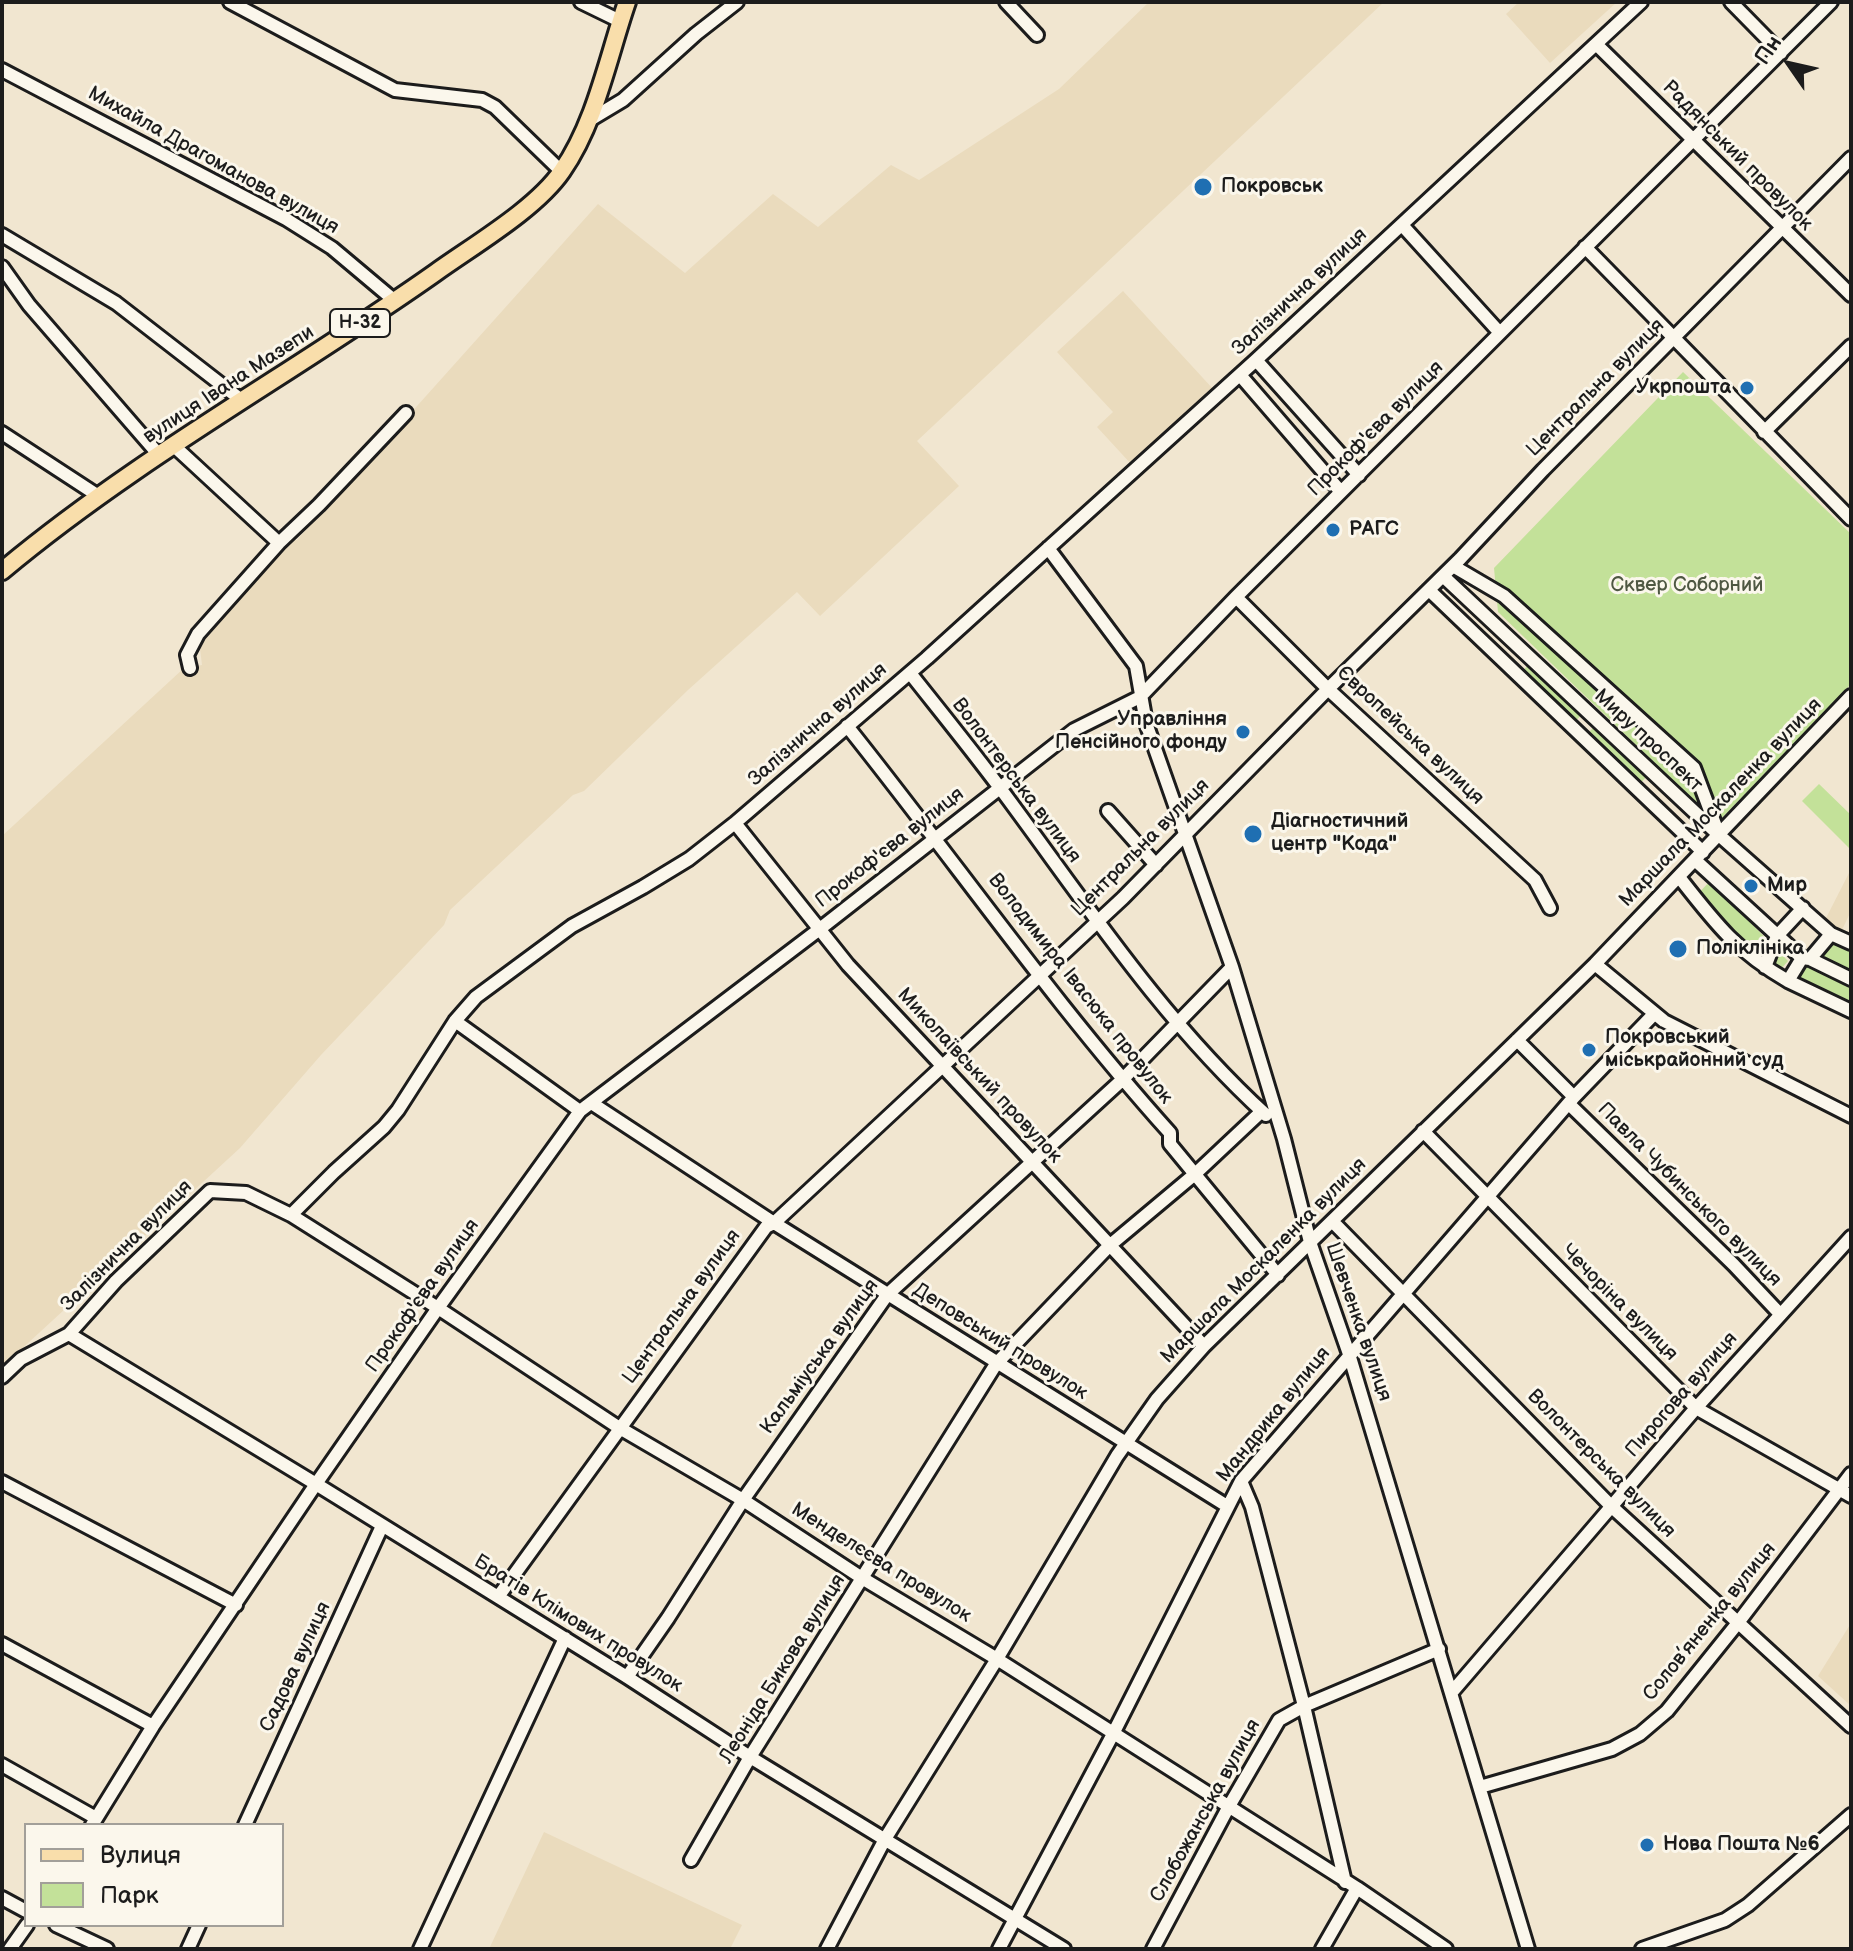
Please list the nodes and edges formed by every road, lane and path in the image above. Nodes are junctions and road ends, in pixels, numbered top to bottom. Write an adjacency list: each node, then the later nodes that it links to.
1 (230, 2): 17 (street)
2 (581, 2): 9 (street)
3 (627, 2): 9 (main road, вулиця Івана Мазепи / Н-32)
4 (737, 2): 14 (street)
5 (1006, 2): 10 (street)
6 (1641, 2): 11 (street, Залізнична вулиця)
7 (1731, 2): 12 (street)
8 (1831, 2): 12 (street, Прокоф'єва вулиця)
9 (620, 21): 14 (main road, вулиця Івана Мазепи / Н-32)
10 (1037, 35)
11 (1596, 44): 15 (street, Радянський провулок); 18 (street, Залізнична вулиця)
12 (1781, 53): 15 (street, Прокоф'єва вулиця)
13 (2, 70): 24 (street, Михайла Драгоманова вулиця)
14 (588, 121): 17 (main road, вулиця Івана Мазепи / Н-32)
15 (1692, 140): 19 (street, Радянський провулок); 21 (street, Прокоф'єва вулиця)
16 (1851, 158): 19 (street, Центральна вулиця)
17 (562, 172): 24 (main road, вулиця Івана Мазепи / Н-32)
18 (1402, 225): 25 (street); 28 (street, Залізнична вулиця)
19 (1782, 229): 23 (street, Радянський провулок); 26 (street, Центральна вулиця)
20 (2, 235): 30 (street)
21 (1585, 247): 25 (street, Прокоф'єва вулиця); 26 (street)
22 (2, 267): 34 (street)
23 (1851, 295)
24 (395, 301): 30 (main road, вулиця Івана Мазепи / Н-32)
25 (1500, 333): 35 (street, Прокоф'єва вулиця)
26 (1674, 338): 32 (street); 41 (street, Центральна вулиця)
27 (1851, 346): 32 (street)
28 (1256, 360): 29 (street, Залізнична вулиця); 35 (street)
29 (1240, 375): 36 (street); 40 (street, Залізнична вулиця)
30 (240, 399): 34 (main road, вулиця Івана Мазепи / Н-32)
31 (406, 413): 39 (street)
32 (1764, 432): 38 (street)
33 (2, 433): 37 (street)
34 (166, 450): 37 (main road, вулиця Івана Мазепи / Н-32); 39 (street)
35 (1359, 475): 36 (street, Прокоф'єва вулиця)
36 (1341, 492): 45 (street, Прокоф'єва вулиця)
37 (100, 497): 42 (main road, вулиця Івана Мазепи / Н-32)
38 (1851, 519)
39 (279, 543): 46 (street)
40 (1048, 548): 47 (street, Залізнична вулиця); 50 (street, Шевченка вулиця)
41 (1453, 566): 43 (street, Центральна вулиця); 56 (street, Миру проспект)
42 (3, 568)
43 (1443, 576): 44 (street, Центральна вулиця); 56 (street, Миру проспект)
44 (1429, 590): 48 (street, Центральна вулиця); 58 (street, Миру проспект)
45 (1236, 597): 48 (street, Європейська вулиця); 50 (street, Прокоф'єва вулиця)
46 (190, 668)
47 (910, 673): 51 (street, Залізнична вулиця); 52 (street, Волонтерська вулиця)
48 (1328, 689): 55 (street, Центральна вулиця); 61 (street, Європейська вулиця)
49 (1851, 696): 56 (street, Маршала Москаленка вулиця)
50 (1140, 697): 52 (street, Прокоф'єва вулиця); 55 (street, Шевченка вулиця)
51 (847, 726): 54 (street, Залізнична вулиця); 57 (street, Володимира Івасюка провулок)
52 (1000, 788): 57 (street, Прокоф'єва вулиця); 63 (street, Волонтерська вулиця)
53 (1108, 811): 59 (street)
54 (735, 823): 64 (street, Миколаївський провулок); 77 (street, Залізнична вулиця)
55 (1186, 831): 59 (street, Центральна вулиця); 70 (street, Шевченка вулиця)
56 (1719, 835): 58 (street, Маршала Москаленка вулиця); 62 (street)
57 (936, 838): 64 (street, Прокоф'єва вулиця); 72 (street, Володимира Івасюка провулок)
58 (1699, 856): 60 (street, Маршала Москаленка вулиця); 66 (street, Миру проспект)
59 (1156, 865): 63 (street, Центральна вулиця)
60 (1679, 877): 69 (street, Маршала Москаленка вулиця); 71 (street)
61 (1550, 908)
62 (1803, 908): 65 (street); 66 (street)
63 (1096, 922): 72 (street, Центральна вулиця); 78 (street, Волонтерська вулиця)
64 (821, 928): 80 (street, Миколаївський провулок); 83 (street, Прокоф'єва вулиця)
65 (1831, 934): 67 (street); 68 (street)
66 (1777, 936): 68 (street, Миру проспект); 71 (street)
67 (1851, 943)
68 (1806, 958): 73 (street, Миру проспект); 74 (street)
69 (1595, 964): 76 (street); 79 (street, Маршала Москаленка вулиця)
70 (1232, 967): 78 (street, Кальміуська вулиця); 87 (street, Шевченка вулиця)
71 (1765, 967): 74 (street)
72 (1039, 976): 80 (street, Центральна вулиця); 81 (street, Володимира Івасюка провулок)
73 (1851, 979)
74 (1788, 981): 75 (street)
75 (1851, 1011)
76 (1654, 1014): 82 (street, Мандрика вулиця); 86 (street)
77 (455, 1021): 84 (street); 92 (street, Залізнична вулиця)
78 (1177, 1022): 81 (street, Кальміуська вулиця); 85 (street, Волонтерська вулиця)
79 (1517, 1040): 82 (street, Павла Чубинського вулиця); 88 (street, Маршала Москаленка вулиця)
80 (944, 1066): 89 (street, Миколаївський провулок); 94 (street, Центральна вулиця)
81 (1122, 1080): 89 (street, Кальміуська вулиця); 90 (street, Володимира Івасюка провулок)
82 (1572, 1100): 91 (street, Мандрика вулиця); 102 (street, Павла Чубинського вулиця)
83 (593, 1104): 84 (street, Прокоф'єва вулиця); 94 (street, Деповський провулок)
84 (580, 1111): 101 (street, Прокоф'єва вулиця)
85 (1262, 1111): 87 (street, Волонтерська вулиця); 90 (street, Леоніда Бикова вулиця)
86 (1851, 1116)
87 (1281, 1128): 96 (street, Шевченка вулиця)
88 (1423, 1131): 91 (street, Чечоріна вулиця); 93 (street, Маршала Москаленка вулиця)
89 (1032, 1164): 97 (street, Миколаївський провулок); 100 (street, Кальміуська вулиця)
90 (1195, 1174): 97 (street, Леоніда Бикова вулиця); 98 (street, Володимира Івасюка провулок)
91 (1487, 1198): 99 (street, Мандрика вулиця); 108 (street, Чечоріна вулиця)
92 (291, 1215): 101 (street, Менделєєва провулок); 103 (street, Залізнична вулиця)
93 (1332, 1221): 96 (street, Маршала Москаленка вулиця); 99 (street, Волонтерська вулиця)
94 (774, 1223): 100 (street, Деповський провулок); 109 (street, Центральна вулиця)
95 (1851, 1237): 102 (street, Пирогова вулиця)
96 (1310, 1242): 98 (street, Маршала Москаленка вулиця); 105 (street, Шевченка вулиця)
97 (1109, 1246): 104 (street, Миколаївський провулок); 106 (street, Леоніда Бикова вулиця)
98 (1278, 1275): 104 (street, Маршала Москаленка вулиця)
99 (1403, 1293): 105 (street, Мандрика вулиця); 118 (street, Волонтерська вулиця)
100 (887, 1295): 106 (street, Деповський провулок); 116 (street, Кальміуська вулиця)
101 (438, 1308): 109 (street, Менделєєва провулок); 114 (street, Прокоф'єва вулиця)
102 (1780, 1314): 108 (street, Пирогова вулиця)
103 (69, 1334): 107 (street, Залізнична вулиця); 114 (street, Братів Клімових провулок)
104 (1204, 1346): 110 (street, Маршала Москаленка вулиця)
105 (1349, 1354): 112 (street, Мандрика вулиця); 126 (street, Шевченка вулиця)
106 (996, 1364): 110 (street, Деповський провулок); 120 (street, Леоніда Бикова вулиця)
107 (2, 1377)
108 (1696, 1408): 115 (street, Чечоріна вулиця); 118 (street, Пирогова вулиця)
109 (618, 1427): 116 (street, Менделєєва провулок); 121 (street, Центральна вулиця)
110 (1125, 1444): 117 (street, Деповський провулок); 127 (street, Маршала Москаленка вулиця)
111 (1851, 1474): 115 (street, Солов’яненка вулиця)
112 (1241, 1481): 117 (street, Мандрика вулиця); 130 (street)
113 (2, 1482): 122 (street)
114 (316, 1484): 119 (street, Братів Клімових провулок); 122 (street, Прокоф'єва вулиця)
115 (1845, 1493): 123 (street, Солов’яненка вулиця)
116 (743, 1500): 120 (street, Менделєєва провулок); 128 (street, Кальміуська вулиця)
117 (1227, 1506): 133 (street, Мандрика вулиця)
118 (1611, 1506): 123 (street, Волонтерська вулиця); 129 (street, Пирогова вулиця)
119 (382, 1526): 121 (street, Братів Клімових провулок); 140 (street, Садова вулиця)
120 (862, 1578): 127 (street, Менделєєва провулок); 134 (street, Леоніда Бикова вулиця)
121 (498, 1597): 124 (street, Братів Клімових провулок)
122 (236, 1605): 131 (street, Прокоф'єва вулиця)
123 (1737, 1624): 132 (street, Волонтерська вулиця); 136 (street, Солов’яненка вулиця)
124 (565, 1638): 128 (street, Братів Клімових провулок); 153 (street)
125 (2, 1644): 131 (street)
126 (1439, 1649): 129 (street, Шевченка вулиця); 130 (street, Слобожанська вулиця)
127 (997, 1659): 133 (street, Менделєєва провулок); 141 (street, Маршала Москаленка вулиця)
128 (627, 1677): 134 (street, Братів Клімових провулок)
129 (1452, 1692): 136 (street, Шевченка вулиця)
130 (1304, 1706): 137 (street, Слобожанська вулиця); 143 (street)
131 (153, 1726): 139 (street, Прокоф'єва вулиця)
132 (1851, 1726)
133 (1113, 1734): 137 (street, Менделєєва провулок); 146 (street, Мандрика вулиця)
134 (750, 1757): 141 (street, Братів Клімових провулок); 142 (street, Леоніда Бикова вулиця)
135 (2, 1765): 139 (street)
136 (1480, 1787): 160 (street, Шевченка вулиця)
137 (1228, 1808): 143 (street, Менделєєва провулок); 157 (street, Слобожанська вулиця)
138 (1851, 1815): 161 (street)
139 (94, 1822)
140 (246, 1823)
141 (885, 1839): 146 (street, Братів Клімових провулок); 154 (street, Маршала Москаленка вулиця)
142 (691, 1860)
143 (1351, 1885): 158 (street); 159 (street, Менделєєва провулок)
144 (2, 1898): 145 (street)
145 (24, 1910)
146 (1015, 1918): 155 (street, Мандрика вулиця); 156 (street, Братів Клімових провулок)
147 (26, 1927): 150 (street)
148 (60, 1927): 151 (street)
149 (198, 1927): 152 (street)
150 (10, 1949)
151 (107, 1949)
152 (188, 1949)
153 (420, 1949)
154 (827, 1949)
155 (999, 1949)
156 (1064, 1949)
157 (1153, 1949)
158 (1322, 1949)
159 (1446, 1949)
160 (1528, 1949)
161 (1642, 1949)

